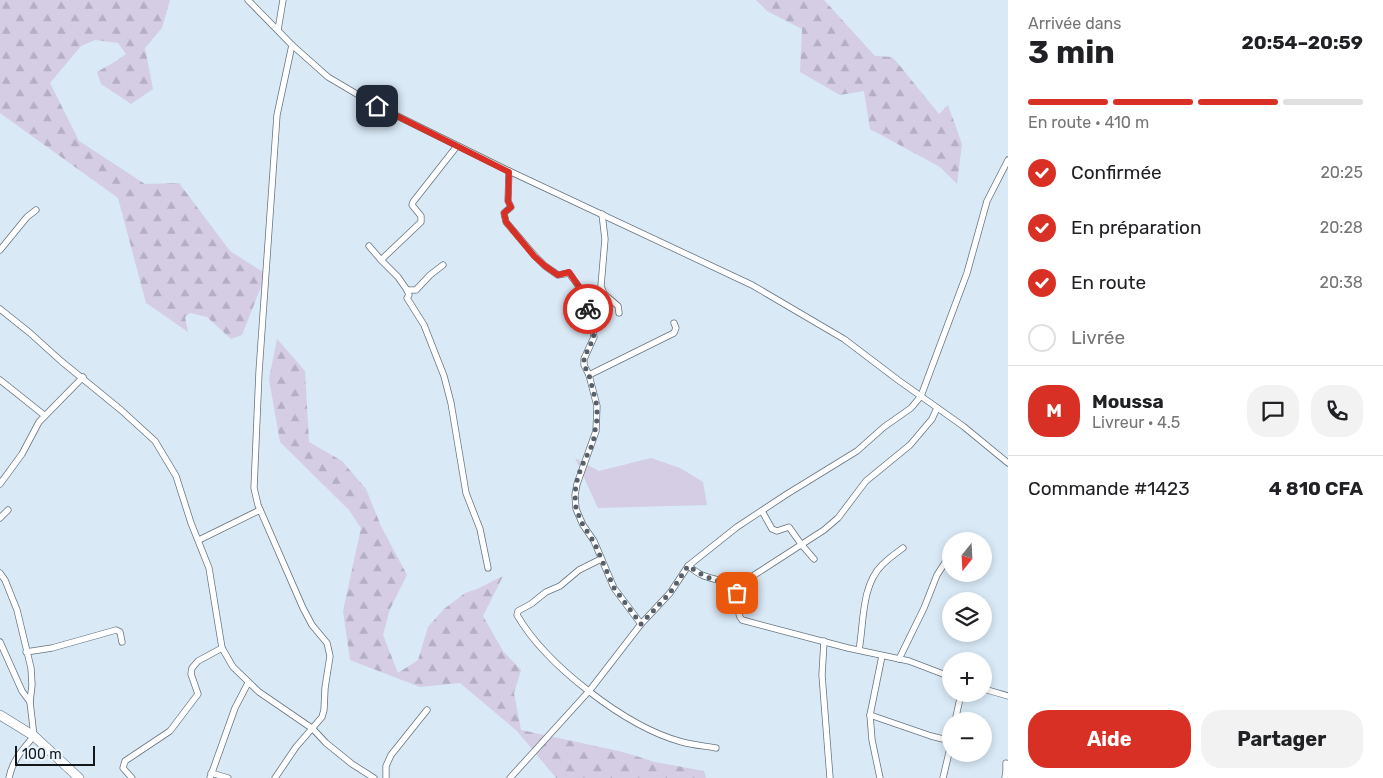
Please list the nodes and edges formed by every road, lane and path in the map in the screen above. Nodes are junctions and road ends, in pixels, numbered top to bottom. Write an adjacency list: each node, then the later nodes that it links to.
1 (248, 0): 3 (street)
2 (283, 0): 3 (street)
3 (278, 30): 4 (street)
4 (292, 45): 5 (street); 27 (street)
5 (457, 146): 7 (street); 12 (street)
6 (1008, 160): 21 (street)
7 (509, 172): 9 (street); 18 (street)
8 (36, 210): 11 (street)
9 (602, 214): 16 (street); 21 (street)
10 (369, 246): 12 (street)
11 (0, 250)
12 (380, 260): 14 (street)
13 (443, 265): 14 (street)
14 (407, 290): 37 (street)
15 (0, 310): 19 (street)
16 (620, 313)
17 (674, 324): 18 (street)
18 (589, 375): 33 (street)
19 (83, 377): 23 (street); 30 (street)
20 (0, 380): 23 (street)
21 (920, 396): 22 (street); 28 (street)
22 (937, 408): 24 (street); 31 (street)
23 (44, 415): 25 (street)
24 (1008, 463)
25 (0, 484)
26 (8, 510): 29 (street)
27 (260, 510): 30 (street); 58 (street)
28 (762, 511): 31 (street); 35 (street)
29 (0, 518)
30 (198, 540): 44 (street)
31 (800, 544): 34 (street); 39 (street)
32 (903, 548): 45 (street)
33 (601, 559): 40 (street); 51 (street)
34 (814, 559)
35 (688, 566): 39 (street); 40 (street)
36 (942, 567): 48 (street)
37 (488, 568)
38 (0, 573): 46 (street)
39 (729, 585): 41 (street)
40 (641, 624): 51 (street)
41 (824, 641): 45 (street); 73 (street)
42 (0, 642): 54 (street)
43 (122, 642): 46 (street)
44 (222, 648): 50 (street); 67 (street)
45 (859, 650): 47 (street)
46 (26, 652): 54 (street)
47 (882, 656): 48 (street); 57 (street)
48 (899, 658): 49 (street)
49 (942, 673)
50 (248, 683): 58 (street); 64 (street)
51 (590, 690): 61 (street); 72 (street)
52 (992, 691): 53 (street)
53 (1008, 696)
54 (30, 702): 59 (street)
55 (427, 710): 71 (street)
56 (0, 715): 59 (highway)
57 (870, 715): 60 (street); 74 (street)
58 (313, 729): 69 (street); 70 (street)
59 (34, 736): 65 (street); 66 (highway)
60 (942, 739)
61 (716, 748)
62 (947, 762): 75 (street)
63 (1006, 763): 76 (street)
64 (210, 775): 68 (street)
65 (9, 778)
66 (79, 778)
67 (132, 778)
68 (228, 778)
69 (275, 778)
70 (374, 778)
71 (386, 778)
72 (510, 778)
73 (830, 778)
74 (880, 778)
75 (943, 778)
76 (1005, 778)

